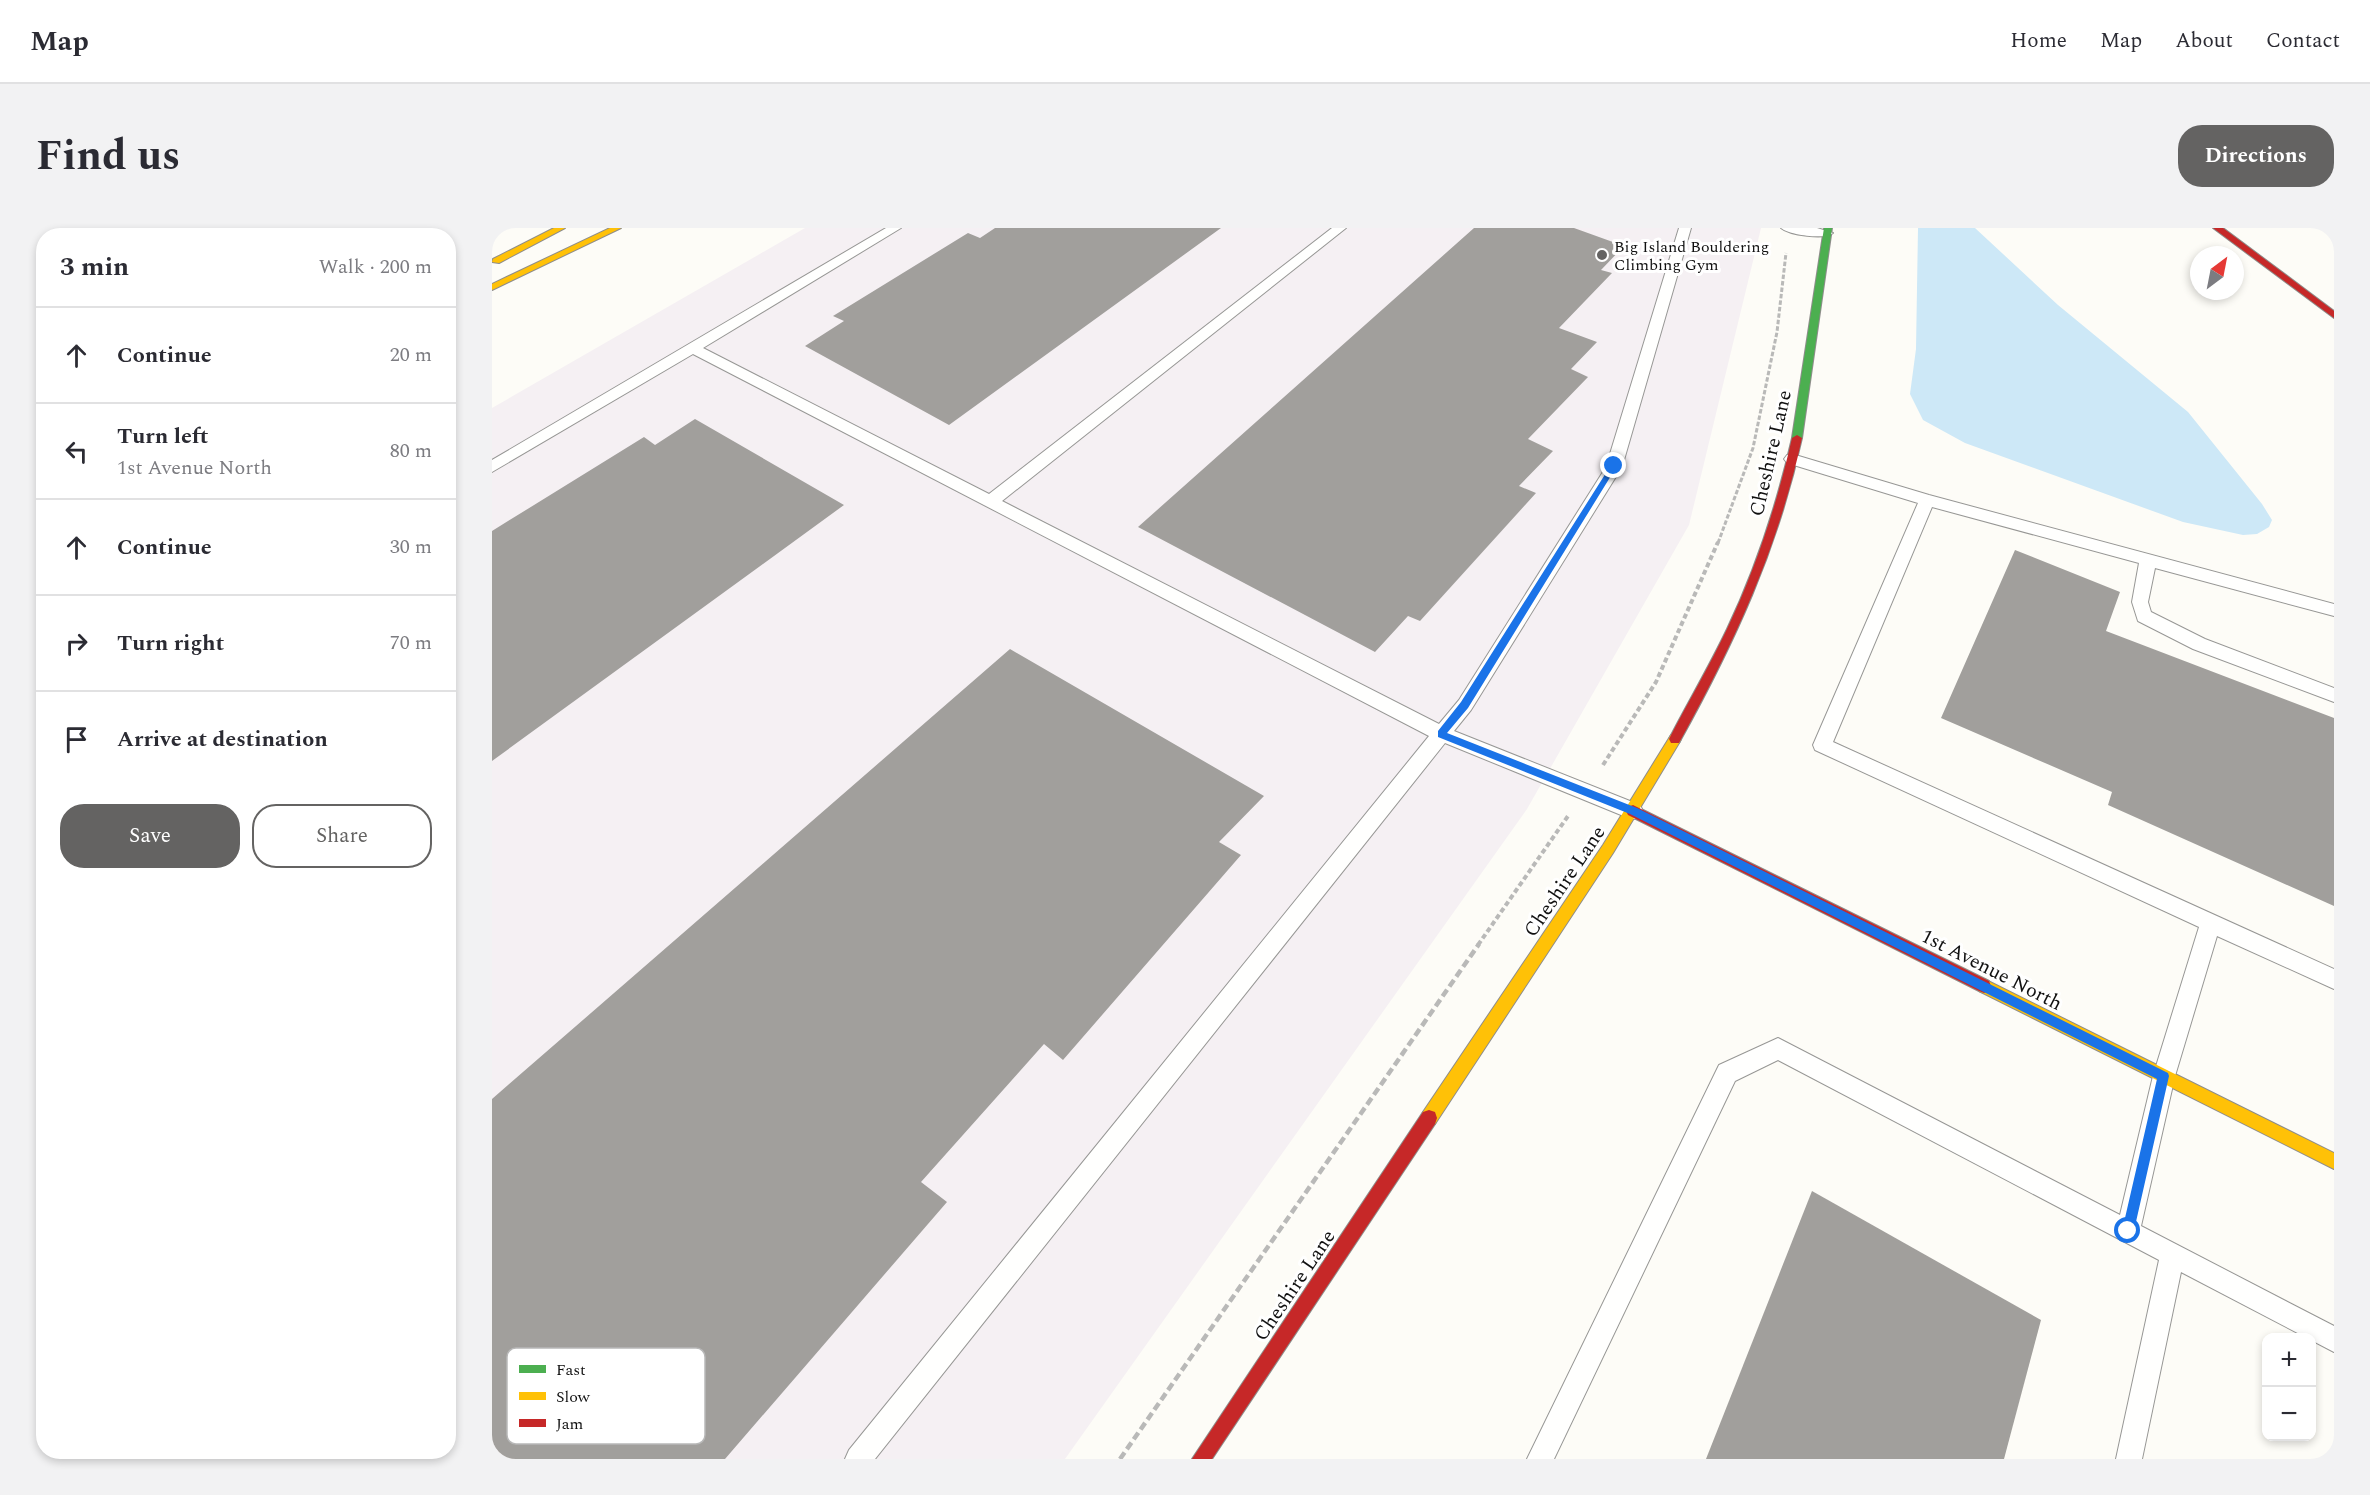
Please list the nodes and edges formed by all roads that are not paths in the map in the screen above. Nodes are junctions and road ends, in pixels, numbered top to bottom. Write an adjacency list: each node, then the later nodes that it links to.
1 (561, 228): 9 (main road)
2 (616, 228): 10 (main road)
3 (896, 228): 12 (lane)
4 (1340, 228): 16 (lane)
5 (1685, 228): 20 (lane)
6 (1787, 228): 8 (lane)
7 (2217, 228): 11 (main road)
8 (1828, 231): 13 (main road, Cheshire Lane)
9 (492, 263)
10 (492, 287)
11 (2334, 315)
12 (693, 348): 14 (lane); 16 (lane)
13 (1792, 459): 15 (lane); 21 (main road, Cheshire Lane)
14 (492, 467)
15 (1927, 500): 17 (lane); 22 (lane)
16 (990, 502): 20 (lane)
17 (2148, 560): 18 (lane); 19 (lane)
18 (2334, 610)
19 (2334, 695)
20 (1441, 734): 21 (lane); 29 (lane)
21 (1633, 811): 24 (main road, 1st Avenue North); 30 (main road, Cheshire Lane)
22 (2211, 923): 23 (lane); 24 (lane)
23 (2334, 979)
24 (2164, 1076): 25 (main road, 1st Avenue North); 26 (lane)
25 (2334, 1161)
26 (2128, 1231): 27 (lane); 31 (lane)
27 (2172, 1255): 28 (lane); 32 (lane)
28 (2334, 1339)
29 (858, 1459)
30 (1201, 1459)
31 (1540, 1459)
32 (2129, 1459)

